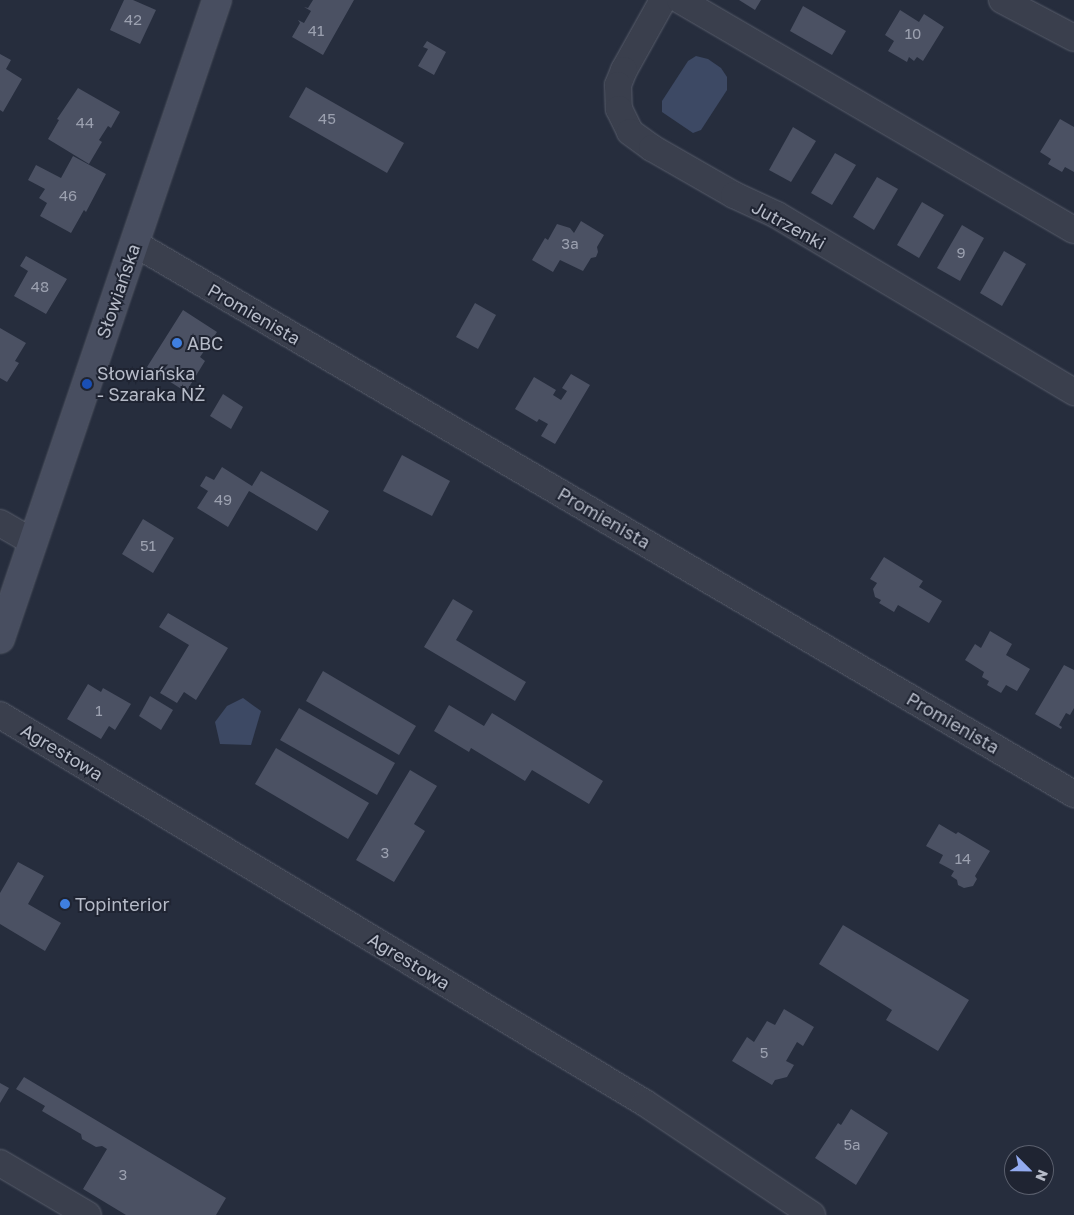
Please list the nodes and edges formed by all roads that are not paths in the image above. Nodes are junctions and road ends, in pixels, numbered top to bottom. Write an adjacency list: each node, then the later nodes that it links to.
1 (217, 0): 7 (street, Słowiańska)
2 (663, 0): 8 (street, Jutrzenki)
3 (680, 0): 6 (street)
4 (1002, 0): 5 (street)
5 (1074, 38)
6 (1074, 230)
7 (134, 243): 10 (street, Słowiańska); 13 (street, Promienista)
8 (1074, 392)
9 (0, 523): 10 (street)
10 (32, 542): 11 (street, Słowiańska)
11 (0, 639)
12 (0, 715): 16 (street, Agrestowa)
13 (1074, 794)
14 (0, 1163): 15 (street)
15 (88, 1215)
16 (812, 1215)

